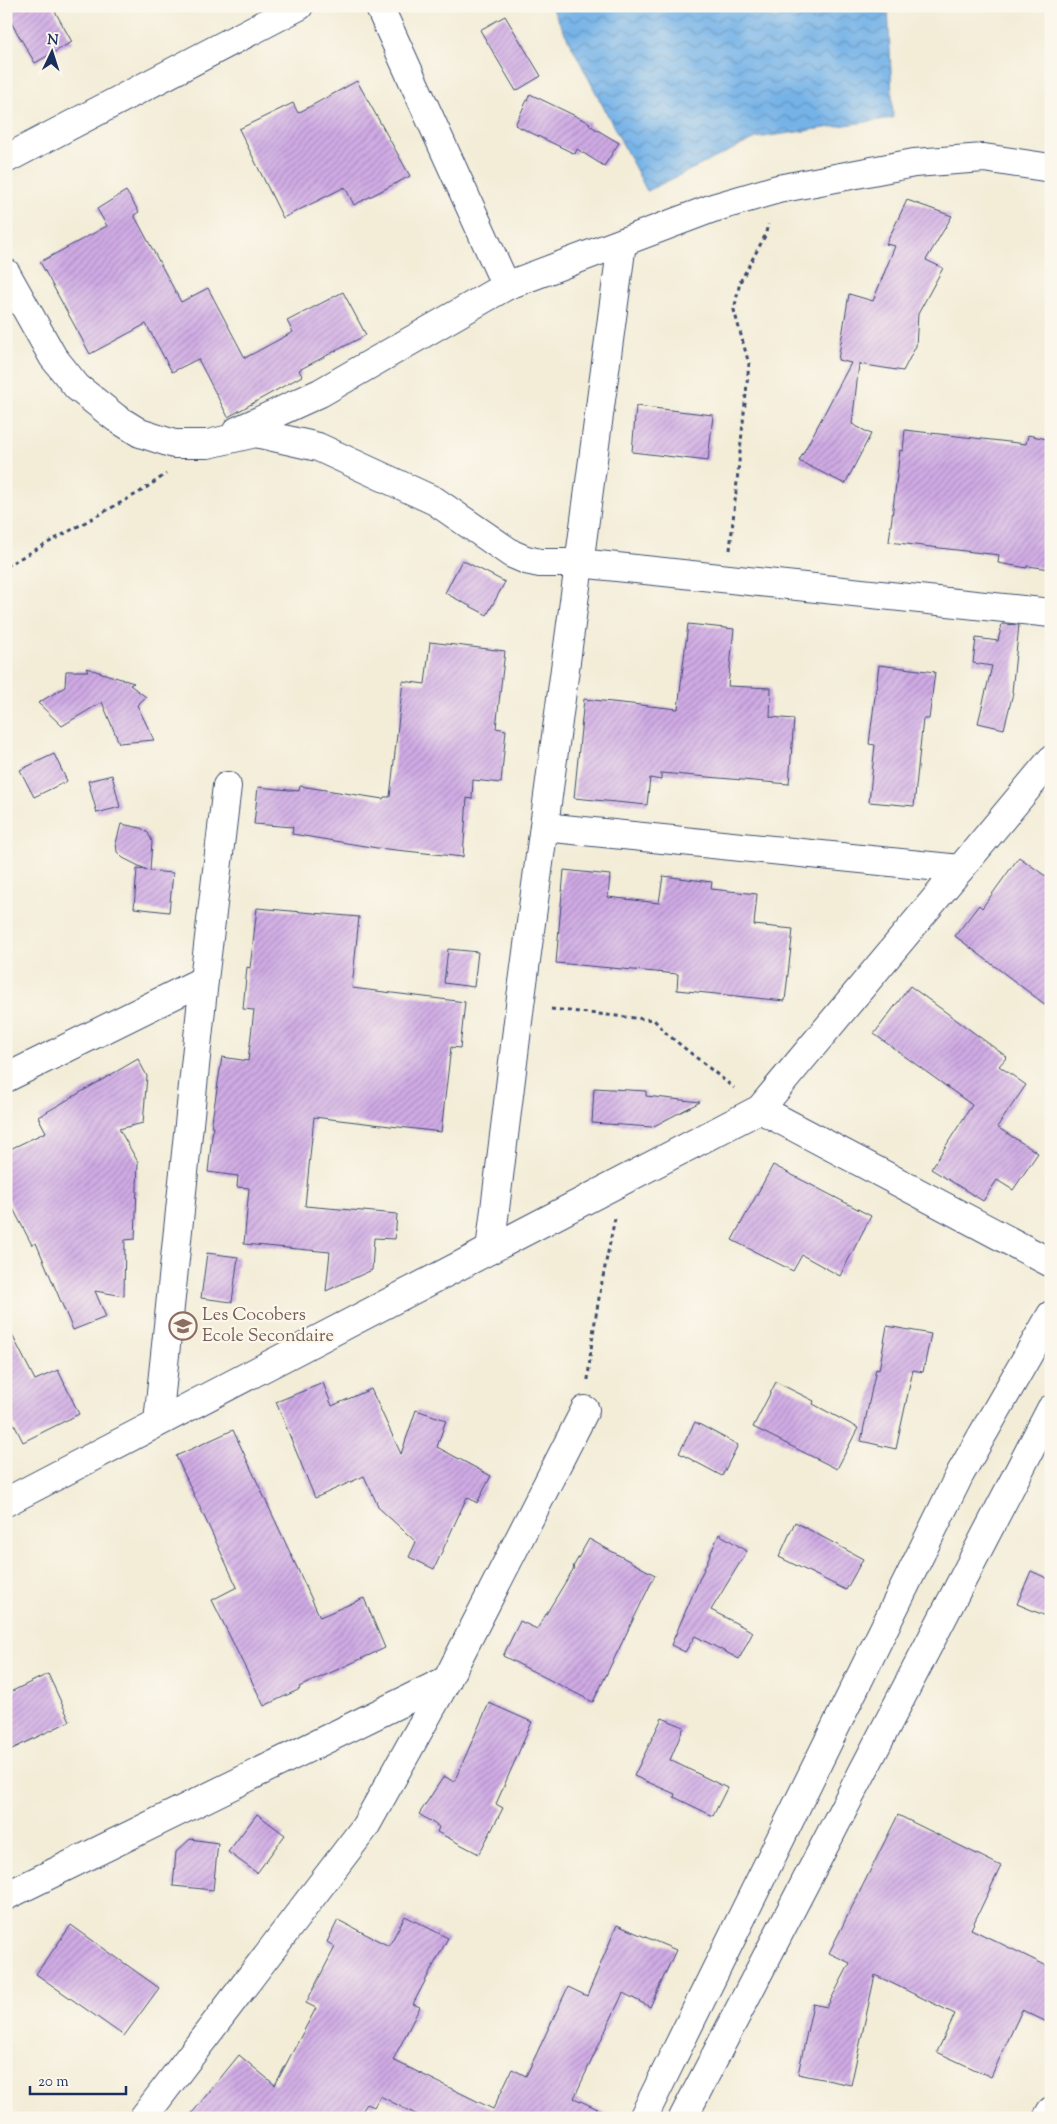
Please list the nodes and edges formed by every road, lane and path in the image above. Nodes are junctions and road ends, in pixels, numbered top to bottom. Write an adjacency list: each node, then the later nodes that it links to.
1 (299, 6): 3 (street)
2 (379, 6): 8 (street)
3 (6, 159)
4 (1051, 168): 5 (street)
5 (778, 189): 6 (street); 13 (path)
6 (622, 243): 8 (street); 11 (street)
7 (6, 273): 9 (street)
8 (506, 286): 9 (street)
9 (208, 444): 11 (street)
10 (170, 471): 12 (path)
11 (579, 563): 13 (street); 17 (street)
12 (6, 566)
13 (727, 578): 14 (street)
14 (1051, 612)
15 (1051, 760): 18 (street)
16 (227, 786): 19 (street)
17 (544, 827): 18 (street); 20 (street)
18 (960, 869): 22 (street)
19 (204, 980): 21 (street); 29 (street)
20 (520, 1005): 22 (path); 24 (street)
21 (6, 1078)
22 (760, 1109): 23 (street); 25 (street)
23 (623, 1180): 24 (street); 28 (path)
24 (490, 1250): 29 (street)
25 (1051, 1263)
26 (1051, 1315): 35 (street)
27 (1051, 1409): 36 (street)
28 (586, 1410): 31 (street)
29 (158, 1422): 30 (street)
30 (6, 1502)
31 (447, 1680): 32 (street); 34 (street)
32 (6, 1896)
33 (1051, 2111): 37 (street)
34 (143, 2118)
35 (643, 2118)
36 (682, 2118)
37 (1047, 2118)

